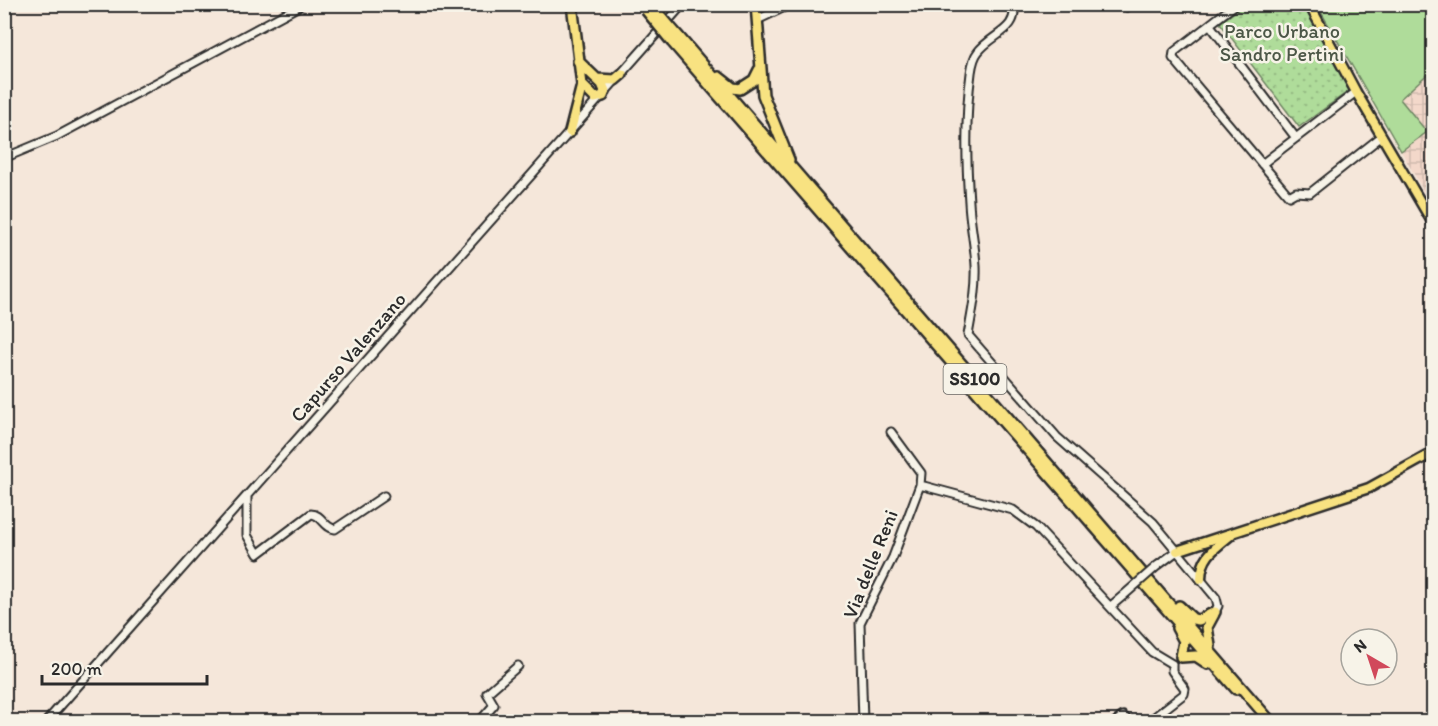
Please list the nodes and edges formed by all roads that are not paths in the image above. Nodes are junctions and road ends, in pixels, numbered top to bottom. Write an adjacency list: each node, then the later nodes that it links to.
1 (303, 4): 24 (street)
2 (572, 4): 14 (highway)
3 (683, 4): 16 (street, Capurso Valenzano)
4 (756, 4): 10 (highway, SS100)
5 (790, 4): 10 (street)
6 (1013, 4): 34 (street)
7 (1236, 4): 11 (street)
8 (1309, 4): 19 (main road)
9 (647, 6): 12 (highway, SS100, bridge)
10 (757, 20): 15 (highway, SS100)
11 (1210, 25): 23 (street); 25 (street)
12 (675, 40): 13 (highway, SS100); 38 (highway, SS100)
13 (691, 51): 15 (highway); 26 (highway, SS100)
14 (578, 61): 17 (highway); 18 (highway)
15 (760, 68): 26 (highway, SS100)
16 (622, 74): 17 (highway); 20 (street, Capurso Valenzano)
17 (598, 79): 20 (highway)
18 (582, 85): 20 (highway); 21 (highway)
19 (1356, 92): 22 (main road); 23 (street)
20 (603, 96): 21 (street, Capurso Valenzano)
21 (570, 132): 31 (street, Capurso Valenzano)
22 (1382, 136): 25 (street); 27 (main road)
23 (1296, 138): 25 (street)
24 (4, 158)
25 (1262, 164)
26 (794, 170): 36 (highway, SS100)
27 (1432, 219)
28 (891, 432): 30 (street)
29 (1434, 452): 33 (main road)
30 (920, 485): 37 (street); 47 (street, Via delle Reni)
31 (247, 496): 32 (street); 45 (street, Capurso Valenzano)
32 (384, 496)
33 (1233, 532): 34 (main road); 35 (main road)
34 (1177, 551): 35 (street); 37 (street, bridge)
35 (1201, 579): 39 (street)
36 (1162, 594): 39 (highway, SS100); 40 (highway, SS100)
37 (1111, 606): 42 (street)
38 (1166, 609): 41 (highway, SS100); 44 (highway, SS100)
39 (1215, 612): 40 (highway, SS100)
40 (1214, 654): 52 (highway, SS100)
41 (1181, 657): 42 (street); 44 (highway, SS100)
42 (1172, 664): 50 (street)
43 (518, 666): 46 (street)
44 (1221, 673): 51 (highway, SS100)
45 (47, 720)
46 (479, 722)
47 (863, 722)
48 (1115, 722): 49 (street)
49 (1130, 722)
50 (1148, 722)
51 (1264, 722)
52 (1271, 722)

